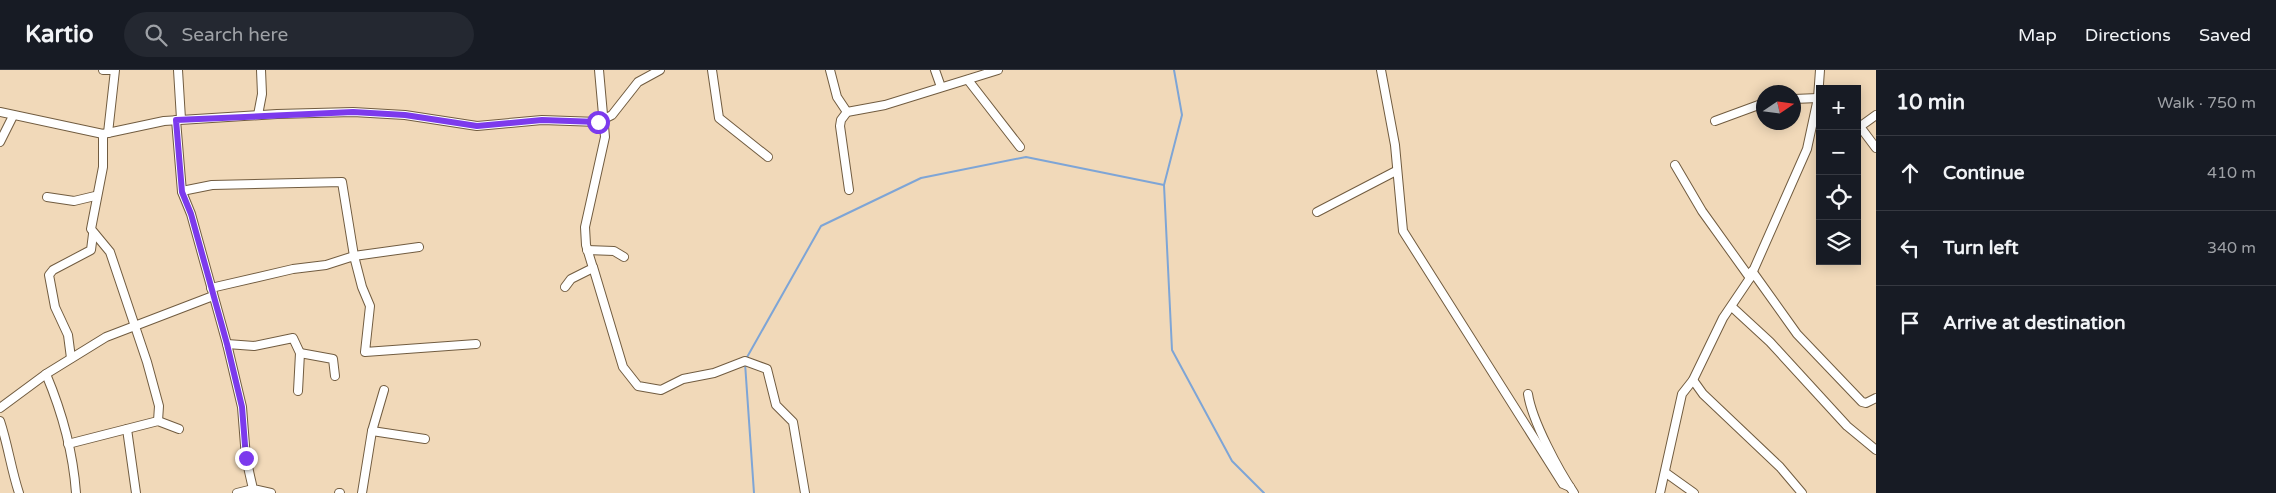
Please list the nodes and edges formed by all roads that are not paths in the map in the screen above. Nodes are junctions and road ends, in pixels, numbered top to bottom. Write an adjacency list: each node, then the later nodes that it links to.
1 (103, 70): 2 (street)
2 (114, 70): 30 (street)
3 (178, 70): 25 (street)
4 (261, 70): 22 (street)
5 (599, 70): 26 (street)
6 (660, 70): 26 (street)
7 (712, 70): 36 (street)
8 (830, 70): 21 (street)
9 (936, 70): 15 (street)
10 (998, 70): 13 (street)
11 (1381, 70): 38 (street)
12 (1820, 70): 14 (street)
13 (968, 80): 15 (street); 34 (street)
14 (1819, 85)
15 (942, 87): 21 (street)
16 (1816, 98): 17 (street)
17 (1801, 99)
18 (1756, 106): 27 (street)
19 (1816, 108): 32 (street)
20 (0, 112): 24 (street)
21 (848, 112): 39 (street)
22 (258, 115): 25 (street); 26 (street)
23 (1876, 115): 28 (street)
24 (13, 116): 30 (street); 33 (street)
25 (178, 120): 30 (street); 40 (street)
26 (605, 120): 46 (street)
27 (1715, 121)
28 (1861, 126)
29 (1861, 130): 35 (street)
30 (105, 134): 41 (street)
31 (1816, 138): 32 (street)
32 (1810, 139): 50 (street)
33 (0, 142)
34 (1020, 147)
35 (1876, 148)
36 (768, 157)
37 (1675, 165): 50 (street)
38 (1396, 171): 43 (street); 77 (street)
39 (849, 190)
40 (182, 191): 47 (street); 52 (street)
41 (96, 196): 42 (street); 44 (street)
42 (47, 197)
43 (1317, 212)
44 (93, 234): 54 (street); 58 (street)
45 (420, 246): 47 (street)
46 (587, 250): 48 (street); 49 (street)
47 (354, 256): 52 (street); 56 (street)
48 (624, 257)
49 (593, 267): 51 (street); 84 (street)
50 (1751, 274): 53 (street); 65 (street)
51 (565, 286)
52 (212, 292): 54 (street); 55 (street)
53 (1732, 307): 61 (street); 74 (street)
54 (133, 326): 58 (street); 68 (street)
55 (227, 344): 57 (street); 76 (street)
56 (476, 344)
57 (300, 354): 60 (street); 63 (street)
58 (72, 358): 59 (street)
59 (46, 374): 66 (street); 73 (street)
60 (335, 376)
61 (1693, 380): 75 (street); 87 (street)
62 (384, 390): 71 (street)
63 (298, 391)
64 (1528, 394): 77 (street)
65 (1876, 398)
66 (0, 408)
67 (0, 421): 78 (street)
68 (158, 421): 69 (street); 70 (street)
69 (127, 429): 73 (street); 80 (street)
70 (179, 430)
71 (372, 431): 72 (street); 83 (street)
72 (425, 439)
73 (68, 444): 79 (street)
74 (1876, 450)
75 (1666, 473): 85 (street); 86 (street)
76 (254, 489): 81 (street); 82 (street)
77 (1572, 490)
78 (19, 493)
79 (76, 493)
80 (136, 493)
81 (237, 493)
82 (271, 493)
83 (362, 493)
84 (805, 493)
85 (1660, 493)
86 (1694, 493)
87 (1802, 493)

